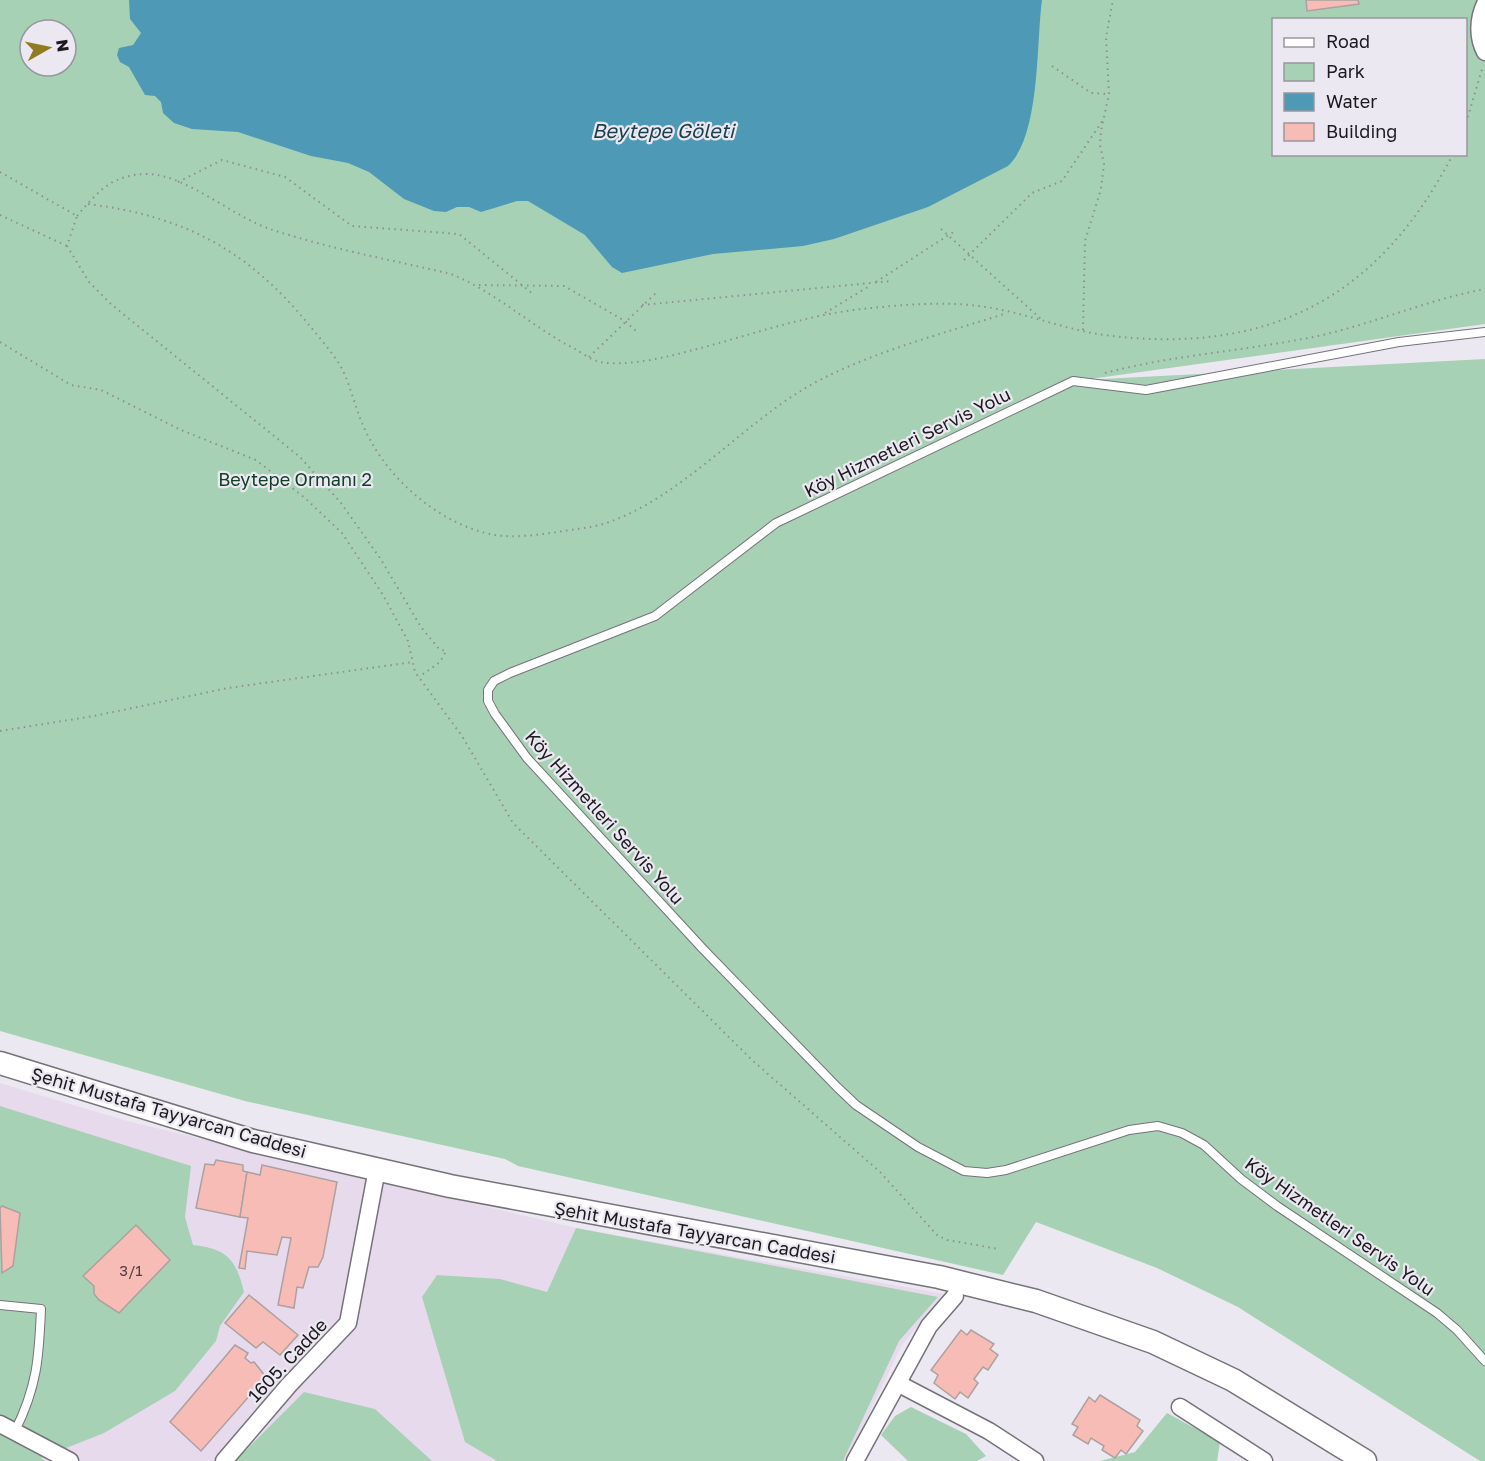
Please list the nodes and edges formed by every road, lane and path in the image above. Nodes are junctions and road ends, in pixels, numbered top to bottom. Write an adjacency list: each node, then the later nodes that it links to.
1 (1113, 0): 6 (path)
2 (1485, 4): 3 (street)
3 (1485, 52)
4 (1485, 60): 8 (path)
5 (1052, 66): 6 (path)
6 (1109, 94): 7 (path)
7 (1105, 117): 19 (path); 33 (path)
8 (1467, 120)
9 (1452, 156): 33 (path)
10 (0, 172): 14 (path)
11 (178, 182): 12 (path); 23 (path); 24 (path)
12 (87, 204): 14 (path); 29 (path)
13 (0, 215): 18 (path)
14 (77, 216): 18 (path)
15 (942, 229): 17 (path)
16 (955, 231): 17 (path)
17 (949, 235): 19 (path); 22 (path)
18 (67, 246): 40 (path)
19 (970, 254): 20 (path); 32 (path)
20 (964, 260)
21 (891, 281): 22 (path)
22 (873, 283): 28 (path); 30 (path)
23 (479, 285): 24 (path); 37 (path)
24 (523, 285): 27 (path); 31 (path)
25 (1485, 289): 38 (path)
26 (657, 292): 28 (path)
27 (533, 294)
28 (642, 305): 31 (path)
29 (1010, 313): 30 (path); 32 (path)
30 (823, 315): 37 (path)
31 (625, 321): 34 (path); 37 (path)
32 (1044, 321): 33 (path)
33 (1083, 330)
34 (636, 331)
35 (1485, 332): 38 (lane)
36 (0, 342): 39 (path)
37 (589, 357)
38 (1073, 381): 47 (lane, Köy Hizmetleri Servis Yolu)
39 (413, 662): 40 (path); 41 (path)
40 (419, 677): 44 (path)
41 (0, 731)
42 (0, 1063): 43 (main road, Şehit Mustafa Tayyarcan Caddesi)
43 (377, 1169): 52 (street, 1605. Cadde); 56 (main road, Şehit Mustafa Tayyarcan Caddesi)
44 (999, 1249)
45 (955, 1296): 48 (street)
46 (0, 1305): 50 (lane)
47 (1485, 1361)
48 (899, 1384): 53 (street); 54 (street)
49 (1180, 1407): 55 (street)
50 (7, 1428): 51 (street)
51 (70, 1461)
52 (224, 1461)
53 (855, 1461)
54 (1035, 1461)
55 (1264, 1461)
56 (1365, 1461)

